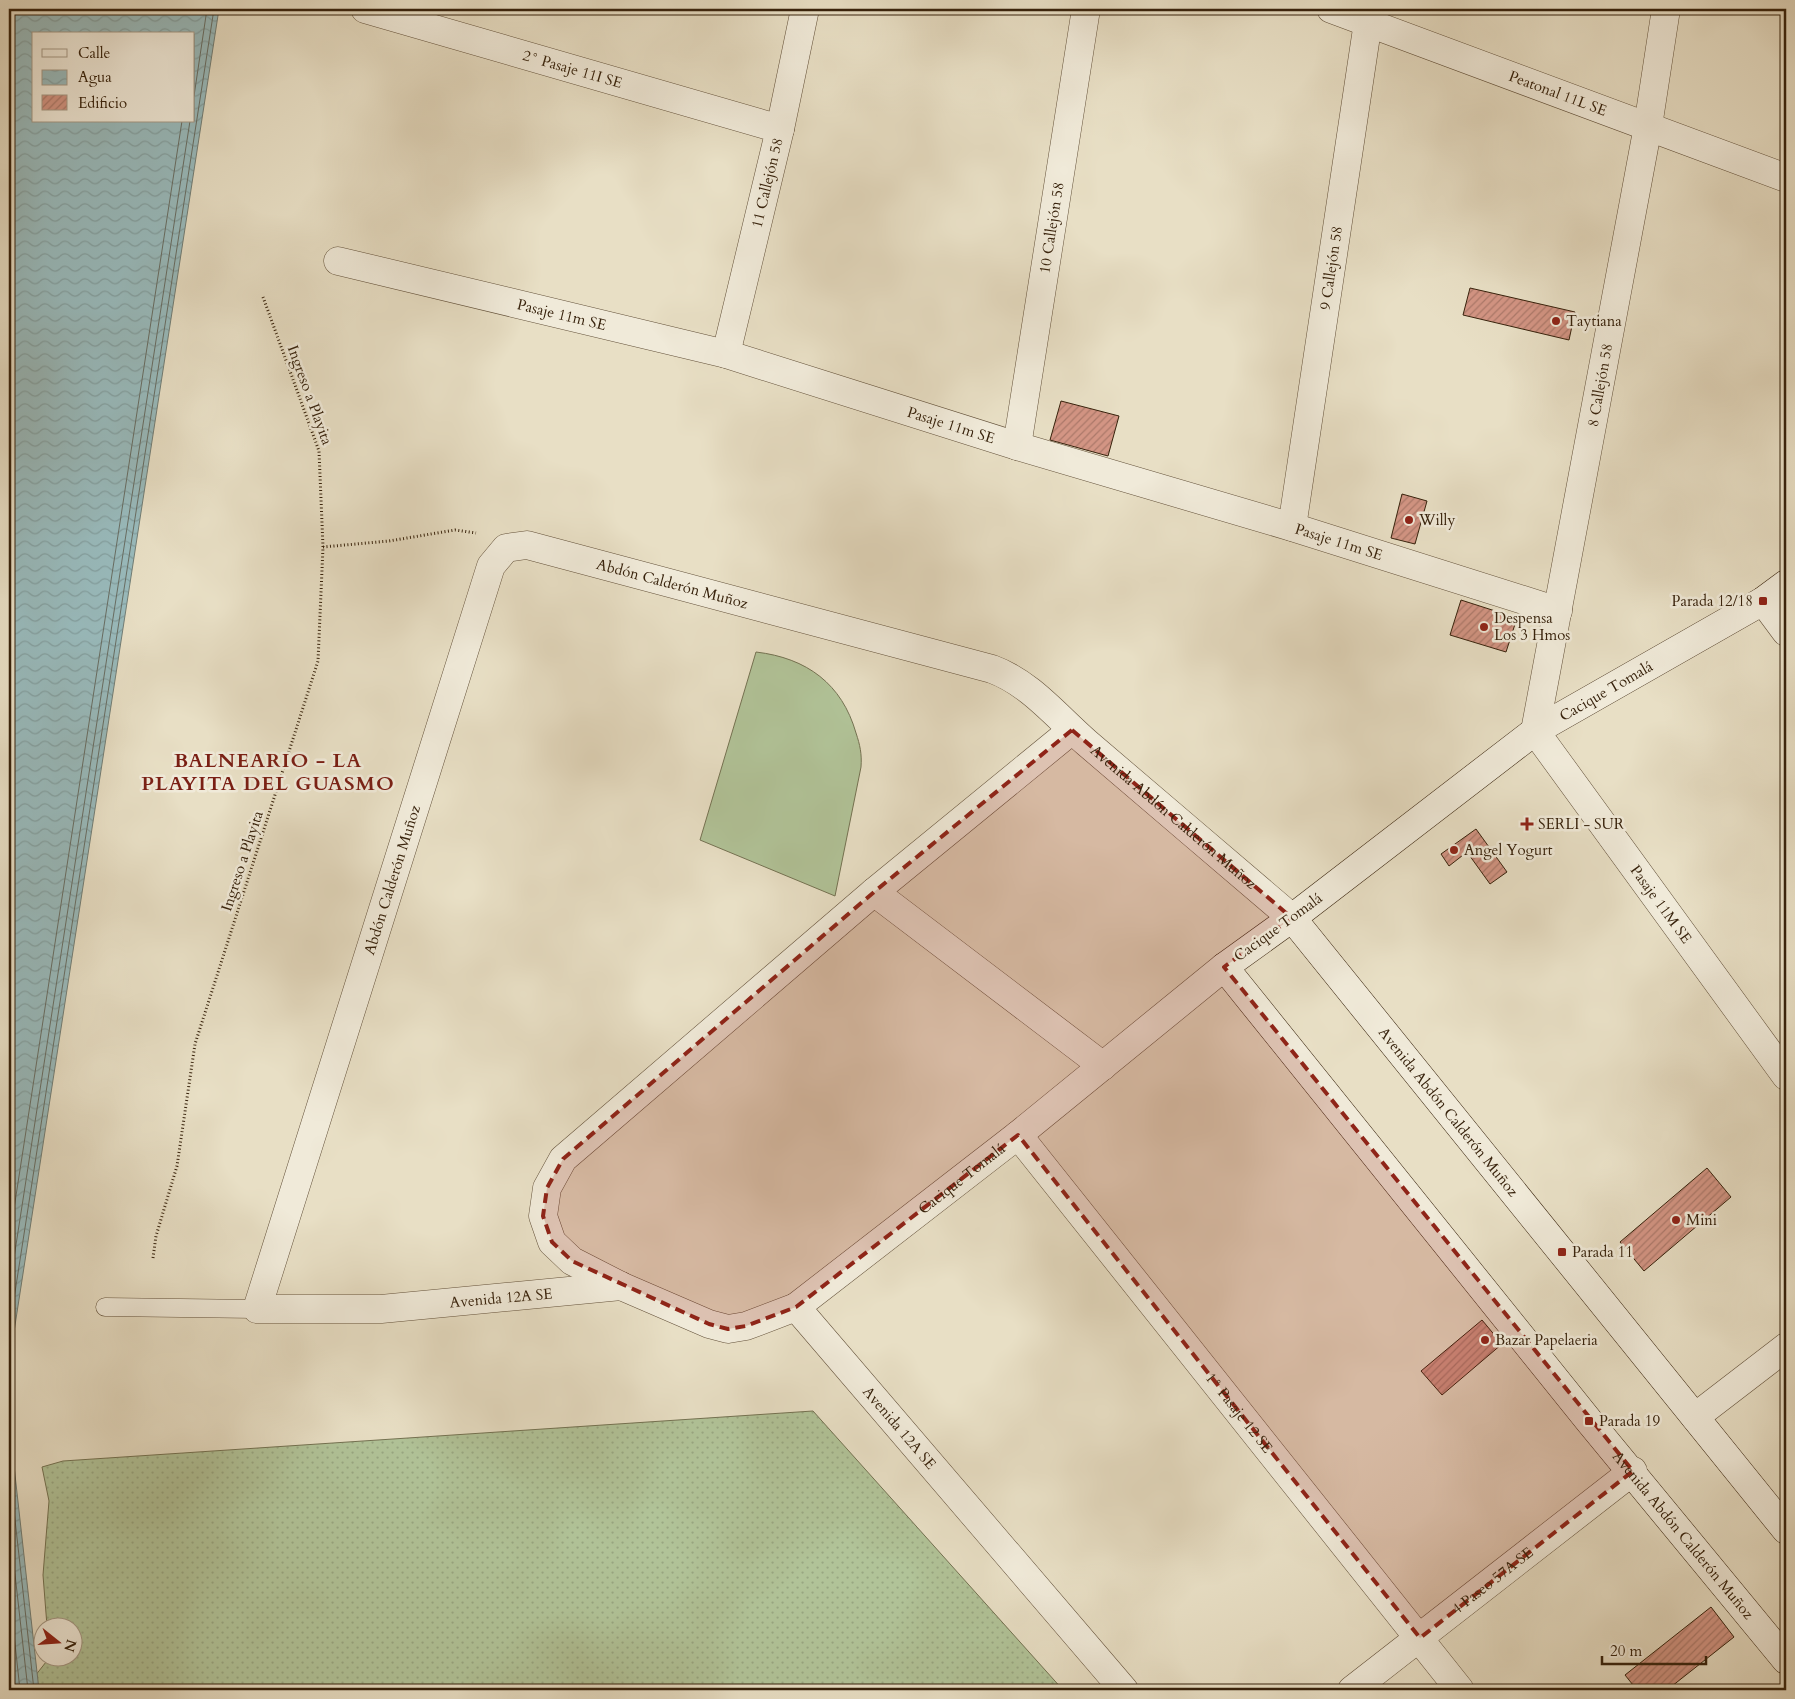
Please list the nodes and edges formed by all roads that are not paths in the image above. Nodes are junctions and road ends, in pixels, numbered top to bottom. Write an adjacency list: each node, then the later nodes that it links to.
1 (365, 9): 8 (street, 2° Pasaje 11I SE)
2 (805, 9): 8 (street, 11 Callejón 58)
3 (1086, 9): 12 (street, 10 Callejón 58)
4 (1332, 9): 6 (street, Peatonal 11L SE)
5 (1666, 9): 7 (street, 8 Callejón 58)
6 (1369, 16): 7 (street, Peatonal 11L SE); 13 (street, 9 Callejón 58)
7 (1648, 126): 9 (street, Peatonal 11L SE); 16 (street, 8 Callejón 58)
8 (780, 129): 11 (street, 11 Callejón 58)
9 (1786, 178)
10 (338, 261): 11 (street, Pasaje 11m SE)
11 (726, 354): 12 (street, Pasaje 11m SE)
12 (1017, 446): 13 (street, Pasaje 11m SE)
13 (1292, 527): 16 (street, Pasaje 11m SE)
14 (1786, 584): 15 (street, Cacique Tomalá)
15 (1764, 601): 17 (street); 19 (street, Cacique Tomalá)
16 (1558, 611): 19 (street, 8 Callejón 58)
17 (1786, 632)
18 (1072, 730): 20 (street); 21 (street, Avenida Abdón Calderón Muñoz); 29 (street, Abdón Calderón Muñoz)
19 (1535, 731): 21 (street, Cacique Tomalá); 24 (street, Pasaje 11M SE)
20 (874, 892): 23 (street); 26 (street, Avenida 12A SE)
21 (1292, 918): 22 (street, Cacique Tomalá); 31 (street, Avenida Abdón Calderón Muñoz)
22 (1224, 967): 23 (street, Cacique Tomalá); 32 (street, Avenida Abdón Calderón Muñoz)
23 (1103, 1066): 25 (street, Cacique Tomalá)
24 (1786, 1076)
25 (1018, 1135): 28 (street, Cacique Tomalá); 34 (street, 1° Pasaje 12 SE)
26 (620, 1286): 28 (street, Avenida 12A SE); 29 (street, Avenida 12A SE)
27 (105, 1307): 29 (lane)
28 (796, 1307): 36 (street, Avenida 12A SE)
29 (257, 1309)
30 (1786, 1347): 31 (street)
31 (1695, 1416): 33 (street, Avenida Abdón Calderón Muñoz)
32 (1632, 1472): 34 (street, 4 Paseo 57A SE); 35 (street, Avenida Abdón Calderón Muñoz)
33 (1786, 1530)
34 (1420, 1638): 37 (street, 4 Paseo 57A SE); 38 (street, 1° Pasaje 12 SE)
35 (1786, 1660)
36 (1124, 1690)
37 (1352, 1690)
38 (1460, 1690)

